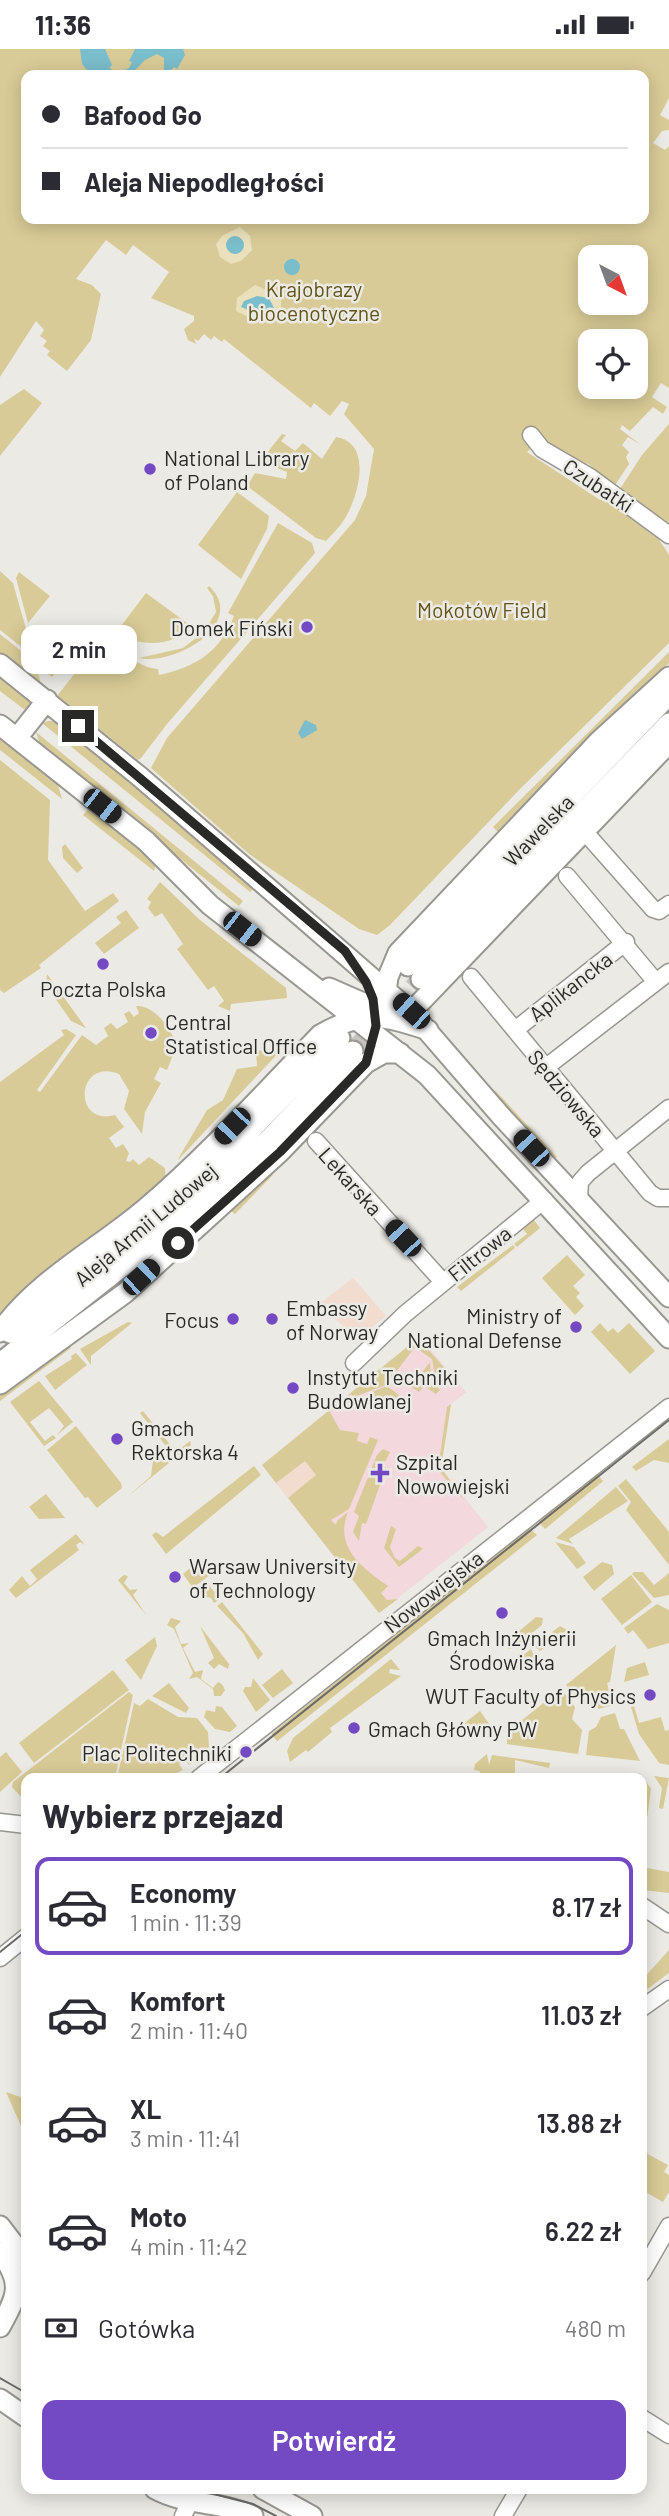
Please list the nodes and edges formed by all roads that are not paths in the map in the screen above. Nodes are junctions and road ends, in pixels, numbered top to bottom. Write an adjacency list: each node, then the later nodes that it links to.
1 (531, 435): 2 (street, Czubatki)
2 (669, 535)
3 (0, 664): 6 (main road)
4 (669, 677): 17 (main road)
5 (669, 695): 17 (main road, Wawelska)
6 (47, 700): 9 (main road); 15 (main road)
7 (669, 723): 17 (main road, Wawelska)
8 (0, 725): 9 (main road)
9 (18, 739): 16 (main road)
10 (669, 743): 11 (main road)
11 (584, 831): 13 (street); 20 (main road)
12 (568, 876): 14 (street)
13 (669, 904)
14 (626, 942): 19 (street); 24 (street, Aplikancka)
15 (345, 951): 17 (main road); 21 (main road)
16 (288, 966): 21 (main road); 22 (main road); 25 (main road)
17 (409, 966): 21 (main road)
18 (471, 977): 24 (street, Sędziowska)
19 (663, 977): 27 (street)
20 (411, 1011): 21 (main road); 23 (main road)
21 (380, 1012): 22 (main road); 23 (main road); 25 (main road); 26 (main road)
22 (355, 1018): 25 (main road)
23 (429, 1030): 32 (main road)
24 (514, 1030): 27 (street, Sędziowska)
25 (345, 1047): 26 (main road); 34 (main road); 37 (main road); 39 (main road, Aleja Armii Ludowej); 40 (main road, Aleja Armii Ludowej)
26 (400, 1053): 33 (main road)
27 (545, 1068): 30 (street, Sędziowska)
28 (669, 1108): 30 (street)
29 (316, 1142): 35 (street, Lekarska)
30 (615, 1151): 31 (street, Sędziowska); 32 (street)
31 (669, 1198)
32 (579, 1199): 36 (main road)
33 (544, 1201): 35 (street, Filtrowa); 38 (main road)
34 (178, 1243): 42 (main road); 43 (main road)
35 (443, 1282): 41 (street, Filtrowa)
36 (669, 1297)
37 (0, 1332)
38 (669, 1338)
39 (0, 1341)
40 (0, 1363)
41 (354, 1363)
42 (0, 1369)
43 (0, 1384)
44 (669, 1406): 45 (street, Nowowiejska)
45 (205, 1773)
46 (0, 1822): 47 (street)
47 (21, 1824)
48 (647, 1909): 49 (street)
49 (668, 1922)
50 (21, 1941): 51 (street)
51 (0, 1958)
52 (669, 1989): 53 (street)
53 (647, 2004)
54 (0, 2226): 58 (main road)
55 (669, 2226): 57 (street)
56 (0, 2252): 58 (main road)
57 (647, 2264)
58 (20, 2267): 59 (main road)
59 (19, 2305): 60 (main road)
60 (0, 2327)
61 (0, 2399): 62 (main road)
62 (14, 2415)
63 (647, 2421): 64 (street)
64 (669, 2435)
65 (168, 2494): 69 (main road)
66 (218, 2494): 70 (main road)
67 (272, 2494): 72 (main road)
68 (516, 2494): 73 (street)
69 (190, 2502): 70 (main road)
70 (225, 2507): 71 (main road)
71 (253, 2516)
72 (312, 2516)
73 (503, 2516)

